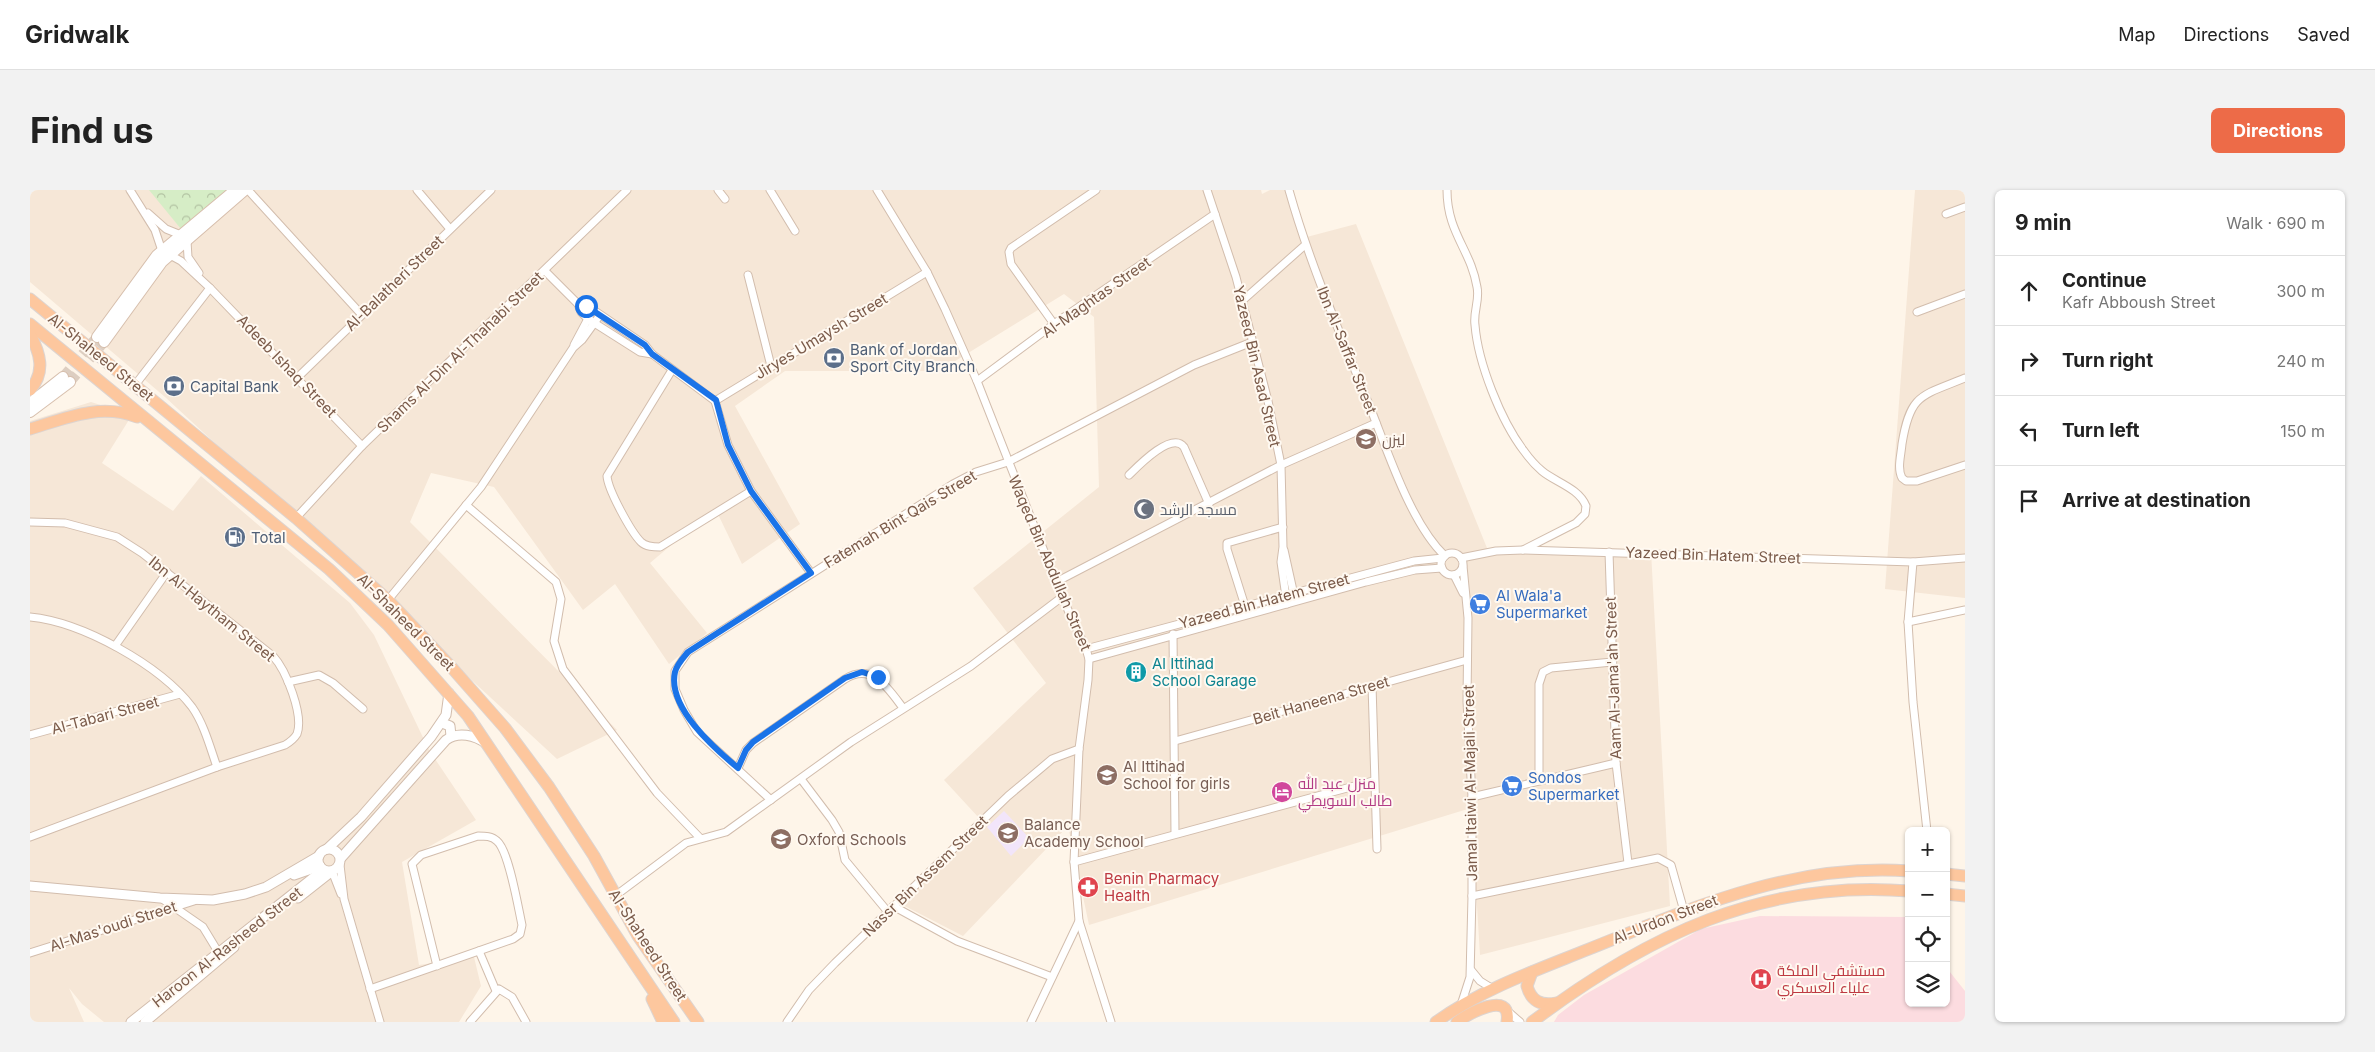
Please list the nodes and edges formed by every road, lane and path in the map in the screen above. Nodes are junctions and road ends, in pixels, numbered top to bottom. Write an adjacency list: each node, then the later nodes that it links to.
1 (130, 190): 16 (street)
2 (234, 190): 21 (main road)
3 (247, 190): 21 (main road); 34 (street)
4 (417, 190): 19 (street)
5 (492, 190): 19 (street, Al-Balatheri Street)
6 (627, 190): 24 (street, Shams Al-Din Al-Thahabi Street)
7 (718, 190): 14 (street)
8 (770, 190): 20 (street)
9 (877, 190): 25 (street, Waqed Bin Abdullah Street)
10 (1096, 190): 39 (street)
11 (1207, 190): 17 (street, Yazeed Bin Asad Street)
12 (1289, 190): 22 (street, Ibn Al-Saffar Street)
13 (1447, 190): 70 (street)
14 (725, 199)
15 (1965, 207): 18 (street)
16 (142, 208): 21 (street); 23 (street)
17 (1215, 214): 30 (street, Yazeed Bin Asad Street); 39 (street, Al-Maghtas Street)
18 (1946, 214)
19 (450, 228): 34 (street, Al-Balatheri Street)
20 (795, 231)
21 (184, 237): 23 (main road); 27 (street, Adeeb Ishaq Street)
22 (1305, 245): 30 (street); 56 (street, Ibn Al-Saffar Street)
23 (166, 253): 27 (street, Adeeb Ishaq Street); 41 (main road)
24 (545, 271): 31 (street); 58 (street, Shams Al-Din Al-Thahabi Street)
25 (927, 272): 45 (street, Jiryes Umaysh Street); 49 (street, Waqed Bin Abdullah Street)
26 (748, 275): 45 (street)
27 (210, 288): 47 (street, Adeeb Ishaq Street); 50 (street)
28 (1965, 294): 33 (street)
29 (30, 299): 50 (highway, Al-Shaheed Street)
30 (1242, 301): 42 (street, Yazeed Bin Asad Street)
31 (578, 304): 32 (street); 36 (street)
32 (593, 311): 35 (street); 36 (street)
33 (1917, 312)
34 (361, 314): 47 (street, Al-Balatheri Street)
35 (600, 315): 37 (street); 44 (street)
36 (588, 318): 37 (street); 43 (street)
37 (595, 323): 43 (street); 44 (street)
38 (30, 324): 55 (highway, Al-Shaheed Street)
39 (1054, 324): 49 (street, Al-Maghtas Street)
40 (30, 334): 51 (highway)
41 (101, 340)
42 (1252, 342): 59 (street, Fatemah Bint Qais Street); 60 (street, Yazeed Bin Asad Street)
43 (573, 348): 65 (street)
44 (652, 354): 46 (street)
45 (771, 366): 52 (street, Jiryes Umaysh Street)
46 (672, 370): 52 (street); 63 (street)
47 (298, 377): 58 (street, Adeeb Ishaq Street)
48 (1965, 378): 61 (street)
49 (977, 381): 59 (street, Waqed Bin Abdullah Street)
50 (135, 385): 66 (highway, Al-Shaheed Street)
51 (30, 390)
52 (716, 400): 63 (street)
53 (30, 403): 54 (main road)
54 (30, 412)
55 (147, 422): 57 (highway); 102 (highway, Al-Shaheed Street)
56 (1376, 423): 60 (street); 72 (street, Ibn Al-Saffar Street)
57 (30, 429)
58 (362, 446): 66 (street, Shams Al-Din Al-Thahabi Street)
59 (1008, 462): 78 (street, Fatemah Bint Qais Street); 80 (street, Waqed Bin Abdullah Street)
60 (1281, 465): 64 (street); 68 (street, Yazeed Bin Asad Street)
61 (1965, 465)
62 (1129, 475): 64 (street)
63 (751, 491): 78 (street)
64 (1209, 504): 80 (street)
65 (466, 506): 85 (street); 122 (street)
66 (296, 518): 85 (highway, Al-Shaheed Street)
67 (30, 522): 77 (street, Ibn Al-Haytham Street)
68 (1283, 527): 69 (street, Yazeed Bin Asad Street); 88 (street)
69 (1283, 547): 81 (street, Yazeed Bin Asad Street); 82 (street, Yazeed Bin Asad Street)
70 (1523, 550): 71 (street, Yazeed Bin Hatem Street); 74 (street, Yazeed Bin Hatem Street)
71 (1609, 552): 75 (street, Yazeed Bin Hatem Street); 98 (street, Aam Al-Jama'ah Street)
72 (1444, 557): 74 (street); 76 (street); 81 (street, Yazeed Bin Hatem Street)
73 (1965, 558): 75 (street, Yazeed Bin Hatem Street)
74 (1462, 562): 79 (street); 83 (street, Jamal Itaiwi Al-Majali Street)
75 (1913, 562): 91 (street)
76 (1442, 568): 79 (street); 86 (street, Yazeed Bin Hatem Street)
77 (167, 572): 94 (street); 99 (street, Ibn Al-Haytham Street)
78 (811, 573): 113 (street, Fatemah Bint Qais Street)
79 (1454, 575): 83 (street, Jamal Itaiwi Al-Majali Street)
80 (1056, 582): 84 (street, Waqed Bin Abdullah Street)
81 (1294, 592): 82 (street, Yazeed Bin Hatem Street); 86 (street, Yazeed Bin Asad Street)
82 (1285, 594): 87 (street, Yazeed Bin Asad Street); 88 (street, Yazeed Bin Hatem Street)
83 (1464, 596): 97 (street, Jamal Itaiwi Al-Majali Street)
84 (1062, 597): 95 (street, Waqed Bin Abdullah Street); 103 (street)
85 (388, 600): 136 (highway, Al-Shaheed Street)
86 (1295, 601): 87 (street, Yazeed Bin Hatem Street)
87 (1287, 604): 93 (street, Yazeed Bin Hatem Street)
88 (1245, 606): 92 (street, Yazeed Bin Hatem Street)
89 (1965, 610): 91 (street)
90 (30, 617): 94 (street)
91 (1908, 622): 119 (street)
92 (1172, 626): 93 (street); 95 (street, Yazeed Bin Hatem Street)
93 (1174, 636): 96 (street, Yazeed Bin Hatem Street); 108 (street)
94 (115, 646): 101 (street)
95 (1086, 649): 96 (street, Waqed Bin Abdullah Street)
96 (1089, 659): 110 (street, Waqed Bin Abdullah Street)
97 (1467, 660): 100 (street, Beit Haneena Street); 117 (street, Jamal Itaiwi Al-Majali Street)
98 (1612, 662): 111 (street, Aam Al-Jama'ah Street); 115 (street)
99 (288, 682): 104 (street); 112 (street, Ibn Al-Haytham Street)
100 (1372, 685): 108 (street, Beit Haneena Street); 116 (street)
101 (180, 694): 106 (street, Al-Tabari Street); 112 (street)
102 (450, 694): 105 (street); 109 (highway, Al-Shaheed Street)
103 (903, 708): 113 (street); 114 (street)
104 (363, 709)
105 (442, 723): 107 (street); 124 (street)
106 (30, 735)
107 (451, 736): 109 (street); 128 (street, Haroon Al-Rasheed Street)
108 (1176, 741): 120 (street)
109 (490, 747): 148 (highway, Al-Shaheed Street)
110 (1080, 749): 126 (street, Waqed Bin Abdullah Street); 142 (street, Nassr Bin Assem Street)
111 (1616, 763): 115 (street); 127 (street, Aam Al-Jama'ah Street)
112 (217, 767): 121 (street, Ibn Al-Haytham Street)
113 (738, 768): 118 (street, Fatemah Bint Qais Street)
114 (801, 779): 118 (street); 142 (street)
115 (1539, 780): 117 (street)
116 (1374, 781): 120 (street); 123 (street)
117 (1472, 797): 137 (street, Jamal Itaiwi Al-Majali Street)
118 (771, 800): 122 (street)
119 (1927, 827)
120 (1175, 833): 126 (street)
121 (30, 837)
122 (700, 838): 136 (street)
123 (1377, 848)
124 (327, 849): 125 (street); 128 (street)
125 (319, 856): 128 (street); 132 (street)
126 (1074, 862): 144 (street, Waqed Bin Abdullah Street)
127 (1628, 863): 137 (street); 143 (street)
128 (331, 867): 132 (street); 147 (street, Haroon Al-Rasheed Street); 153 (street)
129 (1905, 871): 143 (highway, Al-Urdon Street)
130 (1950, 874): 131 (highway)
131 (1965, 876)
132 (282, 878): 140 (street)
133 (30, 886): 139 (street)
134 (1905, 891): 156 (highway, Al-Urdon Street)
135 (1950, 894): 138 (highway)
136 (616, 896): 167 (highway, Al-Shaheed Street)
137 (1472, 896): 150 (street, Jamal Itaiwi Al-Majali Street)
138 (1965, 896)
139 (160, 898): 140 (street); 141 (street)
140 (197, 900): 141 (street, Al-Mas'oudi Street)
141 (175, 907): 146 (street, Al-Mas'oudi Street); 147 (street)
142 (891, 909): 152 (street); 168 (street, Nassr Bin Assem Street)
143 (1684, 911): 151 (highway, Al-Urdon Street)
144 (1079, 921): 152 (street); 170 (street, Waqed Bin Abdullah Street)
145 (479, 951): 149 (street); 149 (street); 155 (street)
146 (30, 953)
147 (219, 954): 160 (street, Haroon Al-Rasheed Street); 161 (street, Haroon Al-Rasheed Street)
148 (631, 957): 165 (highway); 166 (highway, Al-Shaheed Street)
149 (438, 966): 153 (street)
150 (1471, 970): 154 (street); 157 (street, Jamal Itaiwi Al-Majali Street)
151 (1532, 972): 154 (highway, Al-Urdon Street); 156 (highway)
152 (1052, 978): 169 (street)
153 (370, 988): 162 (street)
154 (1493, 989): 157 (highway, Al-Urdon Street)
155 (496, 990): 163 (street); 164 (street)
156 (1556, 1003): 159 (highway, Al-Urdon Street)
157 (1460, 1005): 171 (highway, Al-Urdon Street)
158 (1500, 1006): 172 (highway); 173 (highway); 174 (street)
159 (1544, 1017): 175 (highway, Al-Urdon Street)
160 (131, 1022)
161 (145, 1022)
162 (380, 1022)
163 (470, 1022)
164 (526, 1022)
165 (663, 1022)
166 (674, 1022)
167 (698, 1022)
168 (787, 1022)
169 (1031, 1022)
170 (1111, 1022)
171 (1436, 1022)
172 (1457, 1022)
173 (1507, 1022)
174 (1520, 1022)
175 (1532, 1022)

